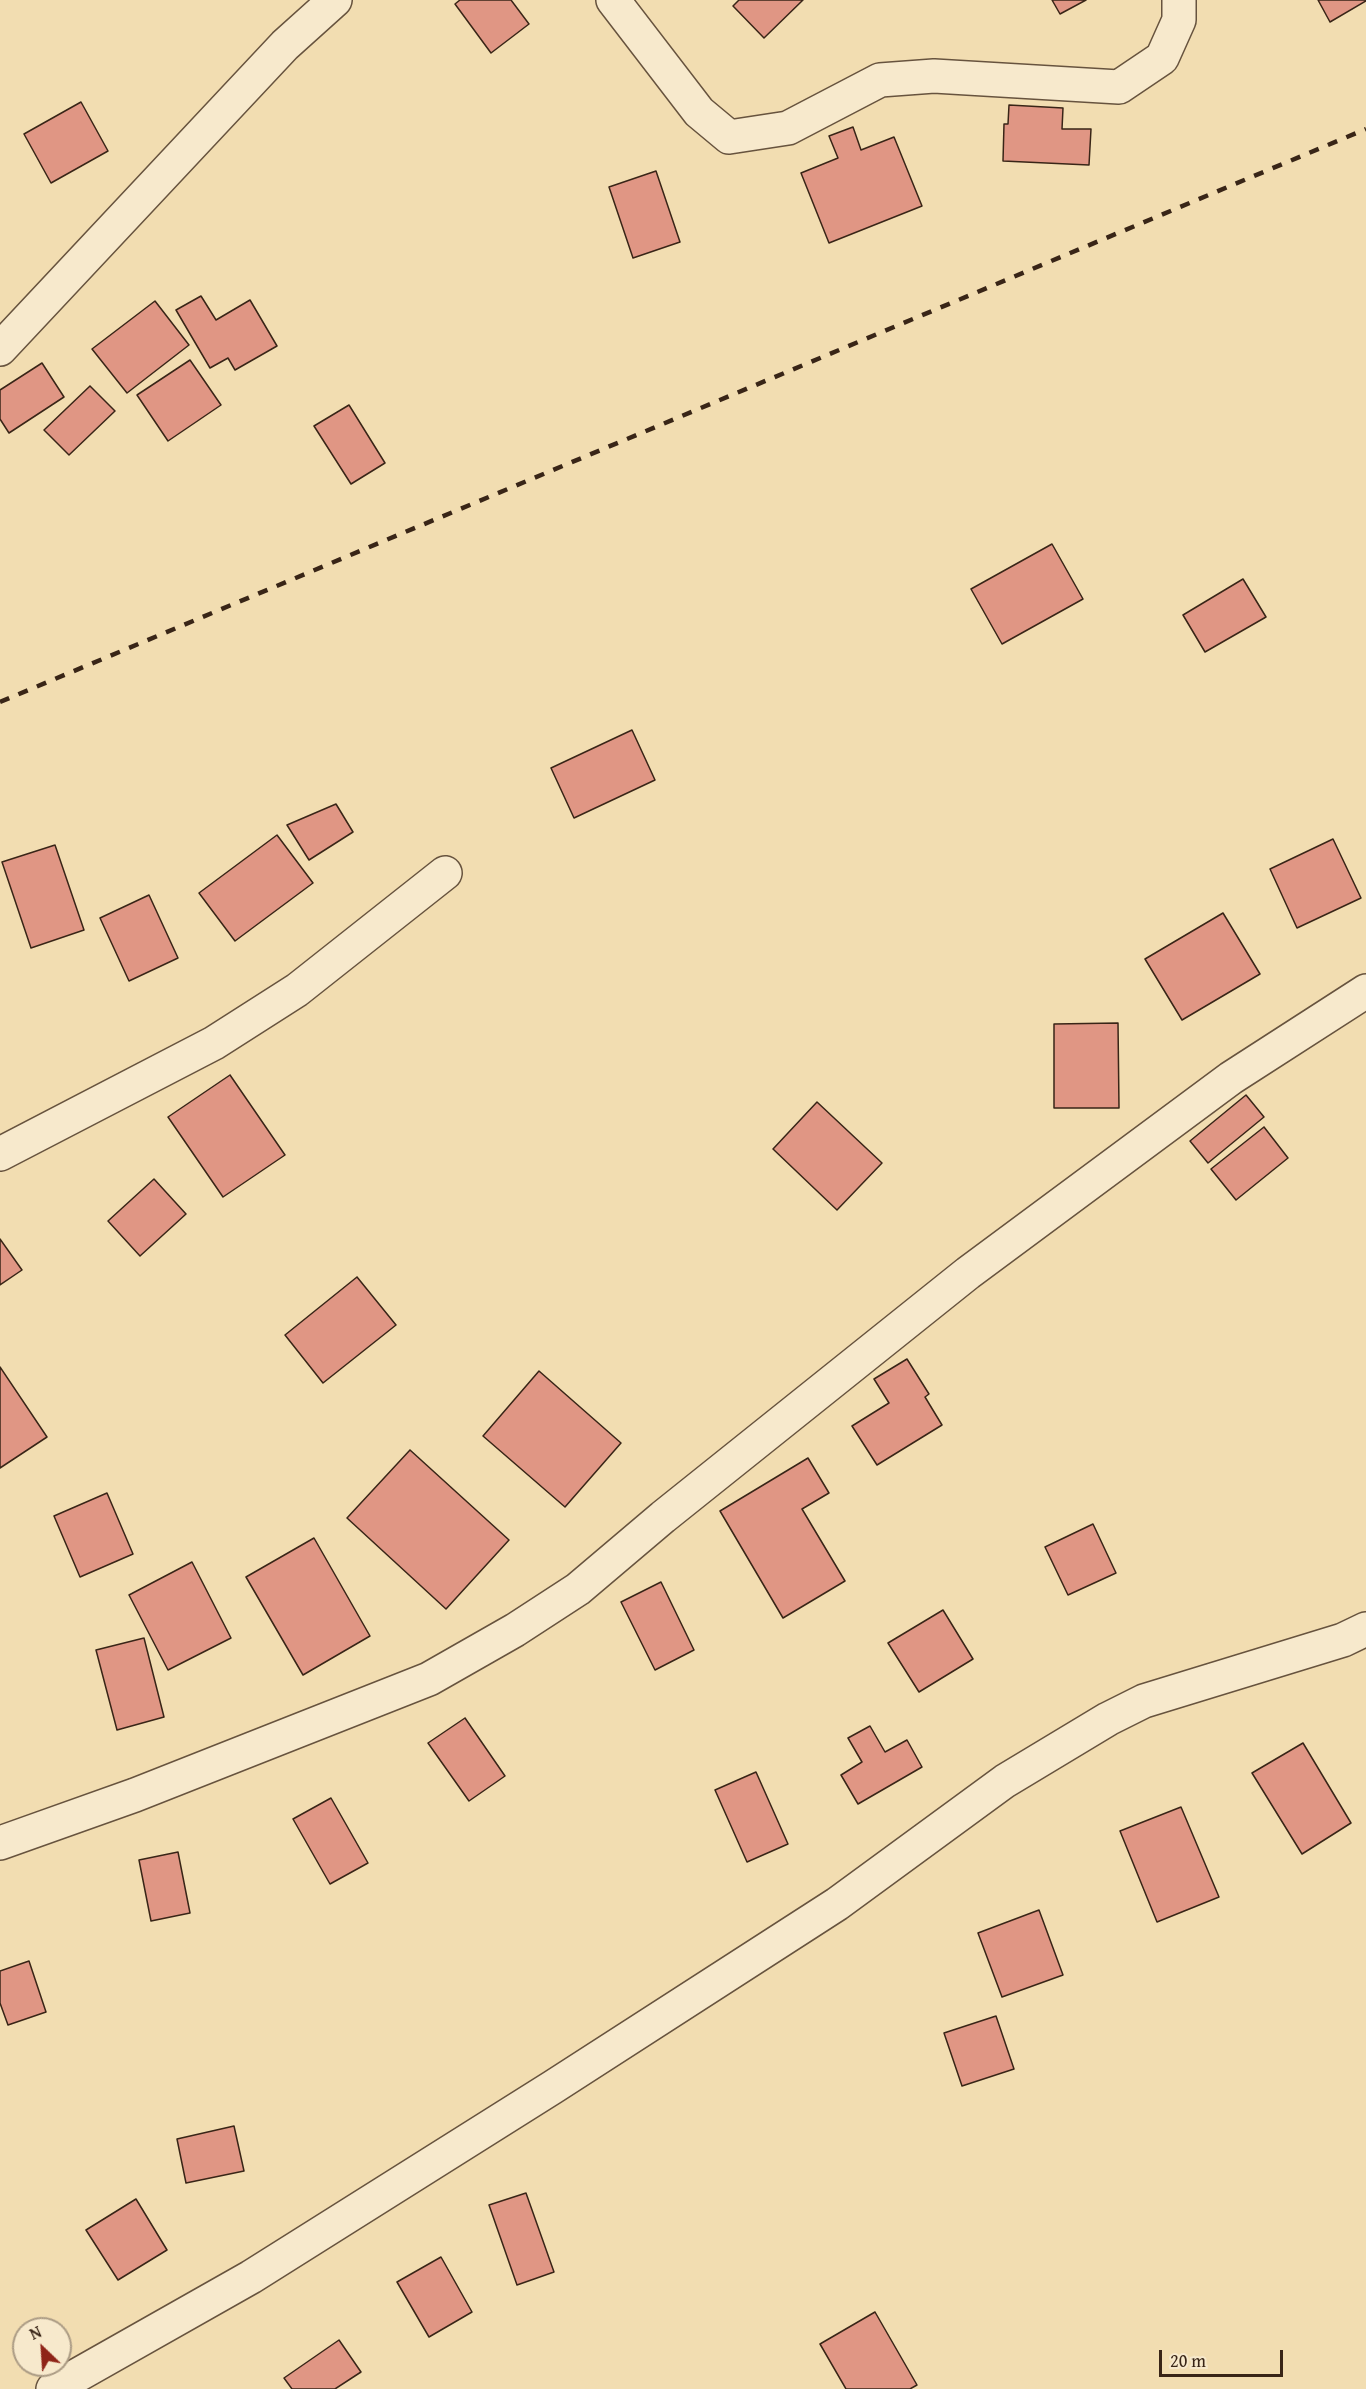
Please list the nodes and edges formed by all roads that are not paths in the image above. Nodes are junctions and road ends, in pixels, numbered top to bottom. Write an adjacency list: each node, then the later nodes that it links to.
1 (335, 0): 4 (street)
2 (613, 0): 3 (street)
3 (1179, 0)
4 (0, 349)
5 (445, 873): 7 (street)
6 (1366, 991): 9 (street)
7 (0, 1154)
8 (1366, 1629): 10 (street)
9 (0, 1843)
10 (53, 2389)

